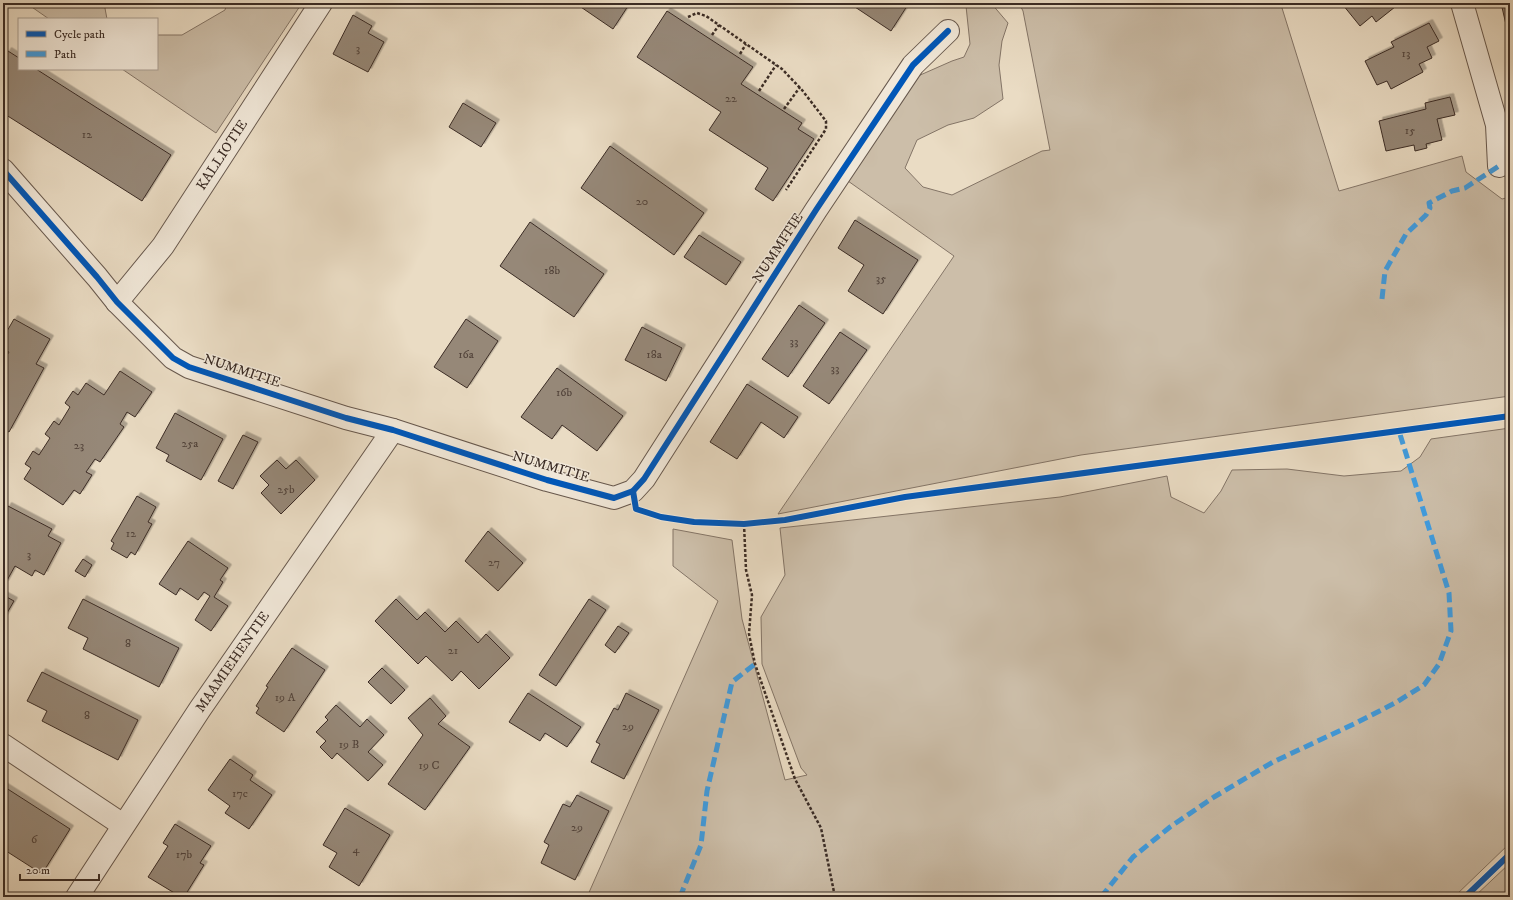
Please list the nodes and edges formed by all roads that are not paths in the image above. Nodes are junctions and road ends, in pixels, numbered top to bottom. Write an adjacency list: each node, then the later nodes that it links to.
1 (322, 3): 6 (street, KALLIOTIE)
2 (1462, 3): 4 (street)
3 (948, 31): 7 (street, NUMMITIE)
4 (1499, 166)
5 (3, 170): 6 (street, NUMMITIE)
6 (117, 302): 7 (street, NUMMITIE)
7 (393, 430): 9 (street, MAAMIEHENTIE)
8 (3, 746): 9 (street)
9 (123, 825): 10 (street, MAAMIEHENTIE)
10 (77, 897)

